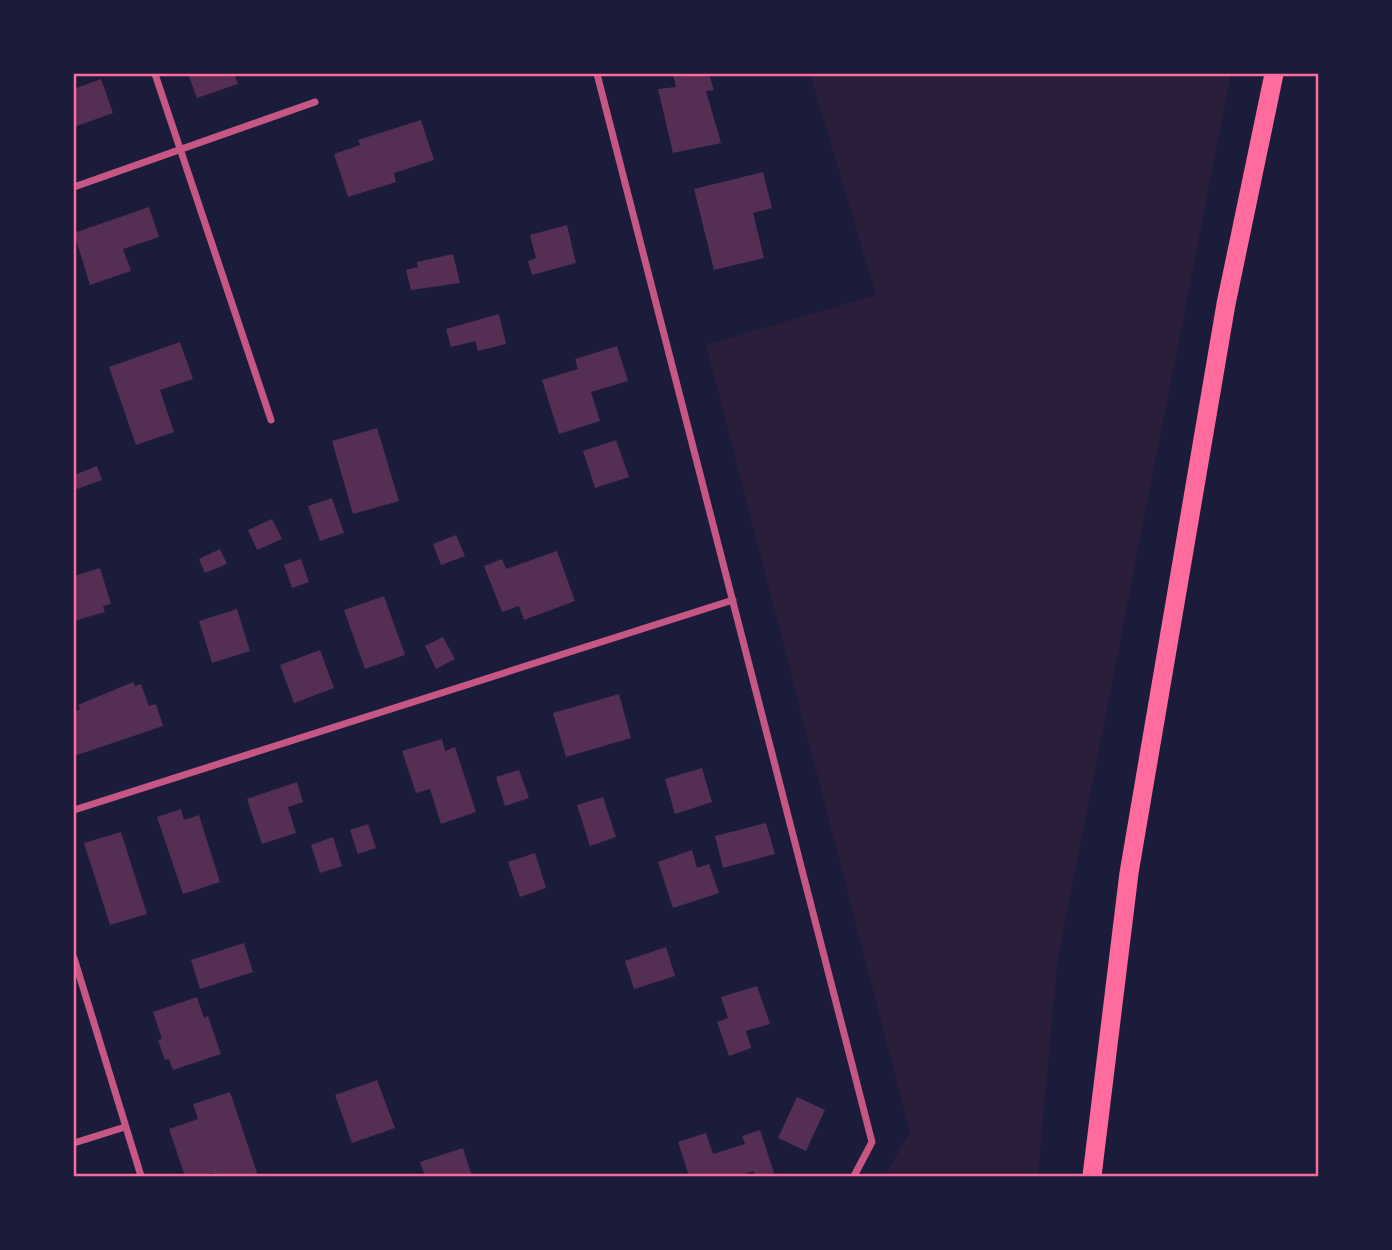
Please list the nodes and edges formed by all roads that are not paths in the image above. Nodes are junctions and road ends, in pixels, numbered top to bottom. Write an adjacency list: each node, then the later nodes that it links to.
1 (155, 74): 5 (street)
2 (597, 74): 8 (street)
3 (1274, 74): 15 (highway)
4 (315, 102): 5 (street)
5 (181, 149): 6 (street); 7 (street)
6 (74, 187)
7 (271, 420)
8 (733, 600): 9 (street); 14 (street)
9 (74, 810)
10 (74, 958): 11 (street)
11 (125, 1127): 12 (street); 13 (street)
12 (74, 1143)
13 (141, 1177)
14 (854, 1177)
15 (1092, 1177)

